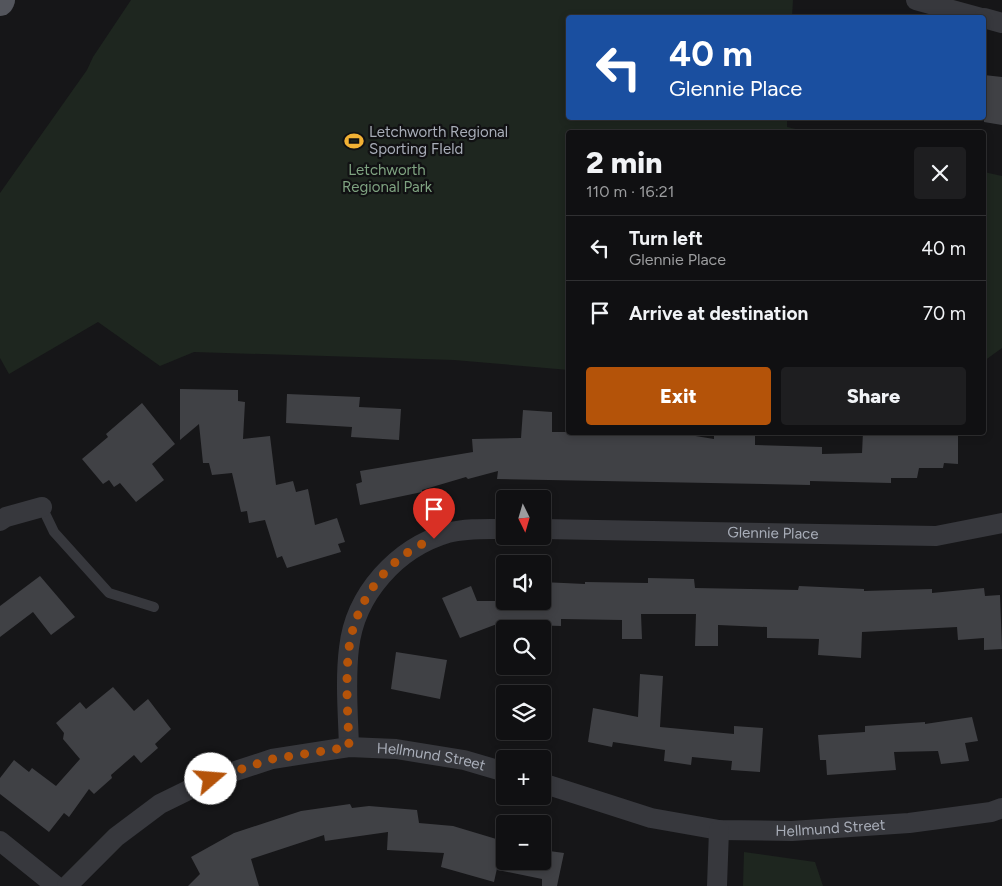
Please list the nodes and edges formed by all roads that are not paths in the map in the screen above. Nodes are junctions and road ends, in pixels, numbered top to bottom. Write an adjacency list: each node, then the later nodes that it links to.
1 (916, 0): 2 (street)
2 (972, 15)
3 (986, 19): 4 (street)
4 (1002, 23)
5 (42, 507): 6 (street); 10 (lane)
6 (0, 521)
7 (1002, 523): 9 (street, Glennie Place)
8 (496, 529): 11 (street)
9 (551, 530)
10 (154, 607)
11 (349, 747): 12 (street, Hellmund Street); 18 (street, Hellmund Street)
12 (496, 769)
13 (551, 786): 15 (street, Hellmund Street)
14 (1002, 808): 15 (street, Hellmund Street)
15 (719, 830): 19 (street)
16 (0, 841): 17 (street)
17 (56, 886)
18 (67, 886)
19 (716, 886)

